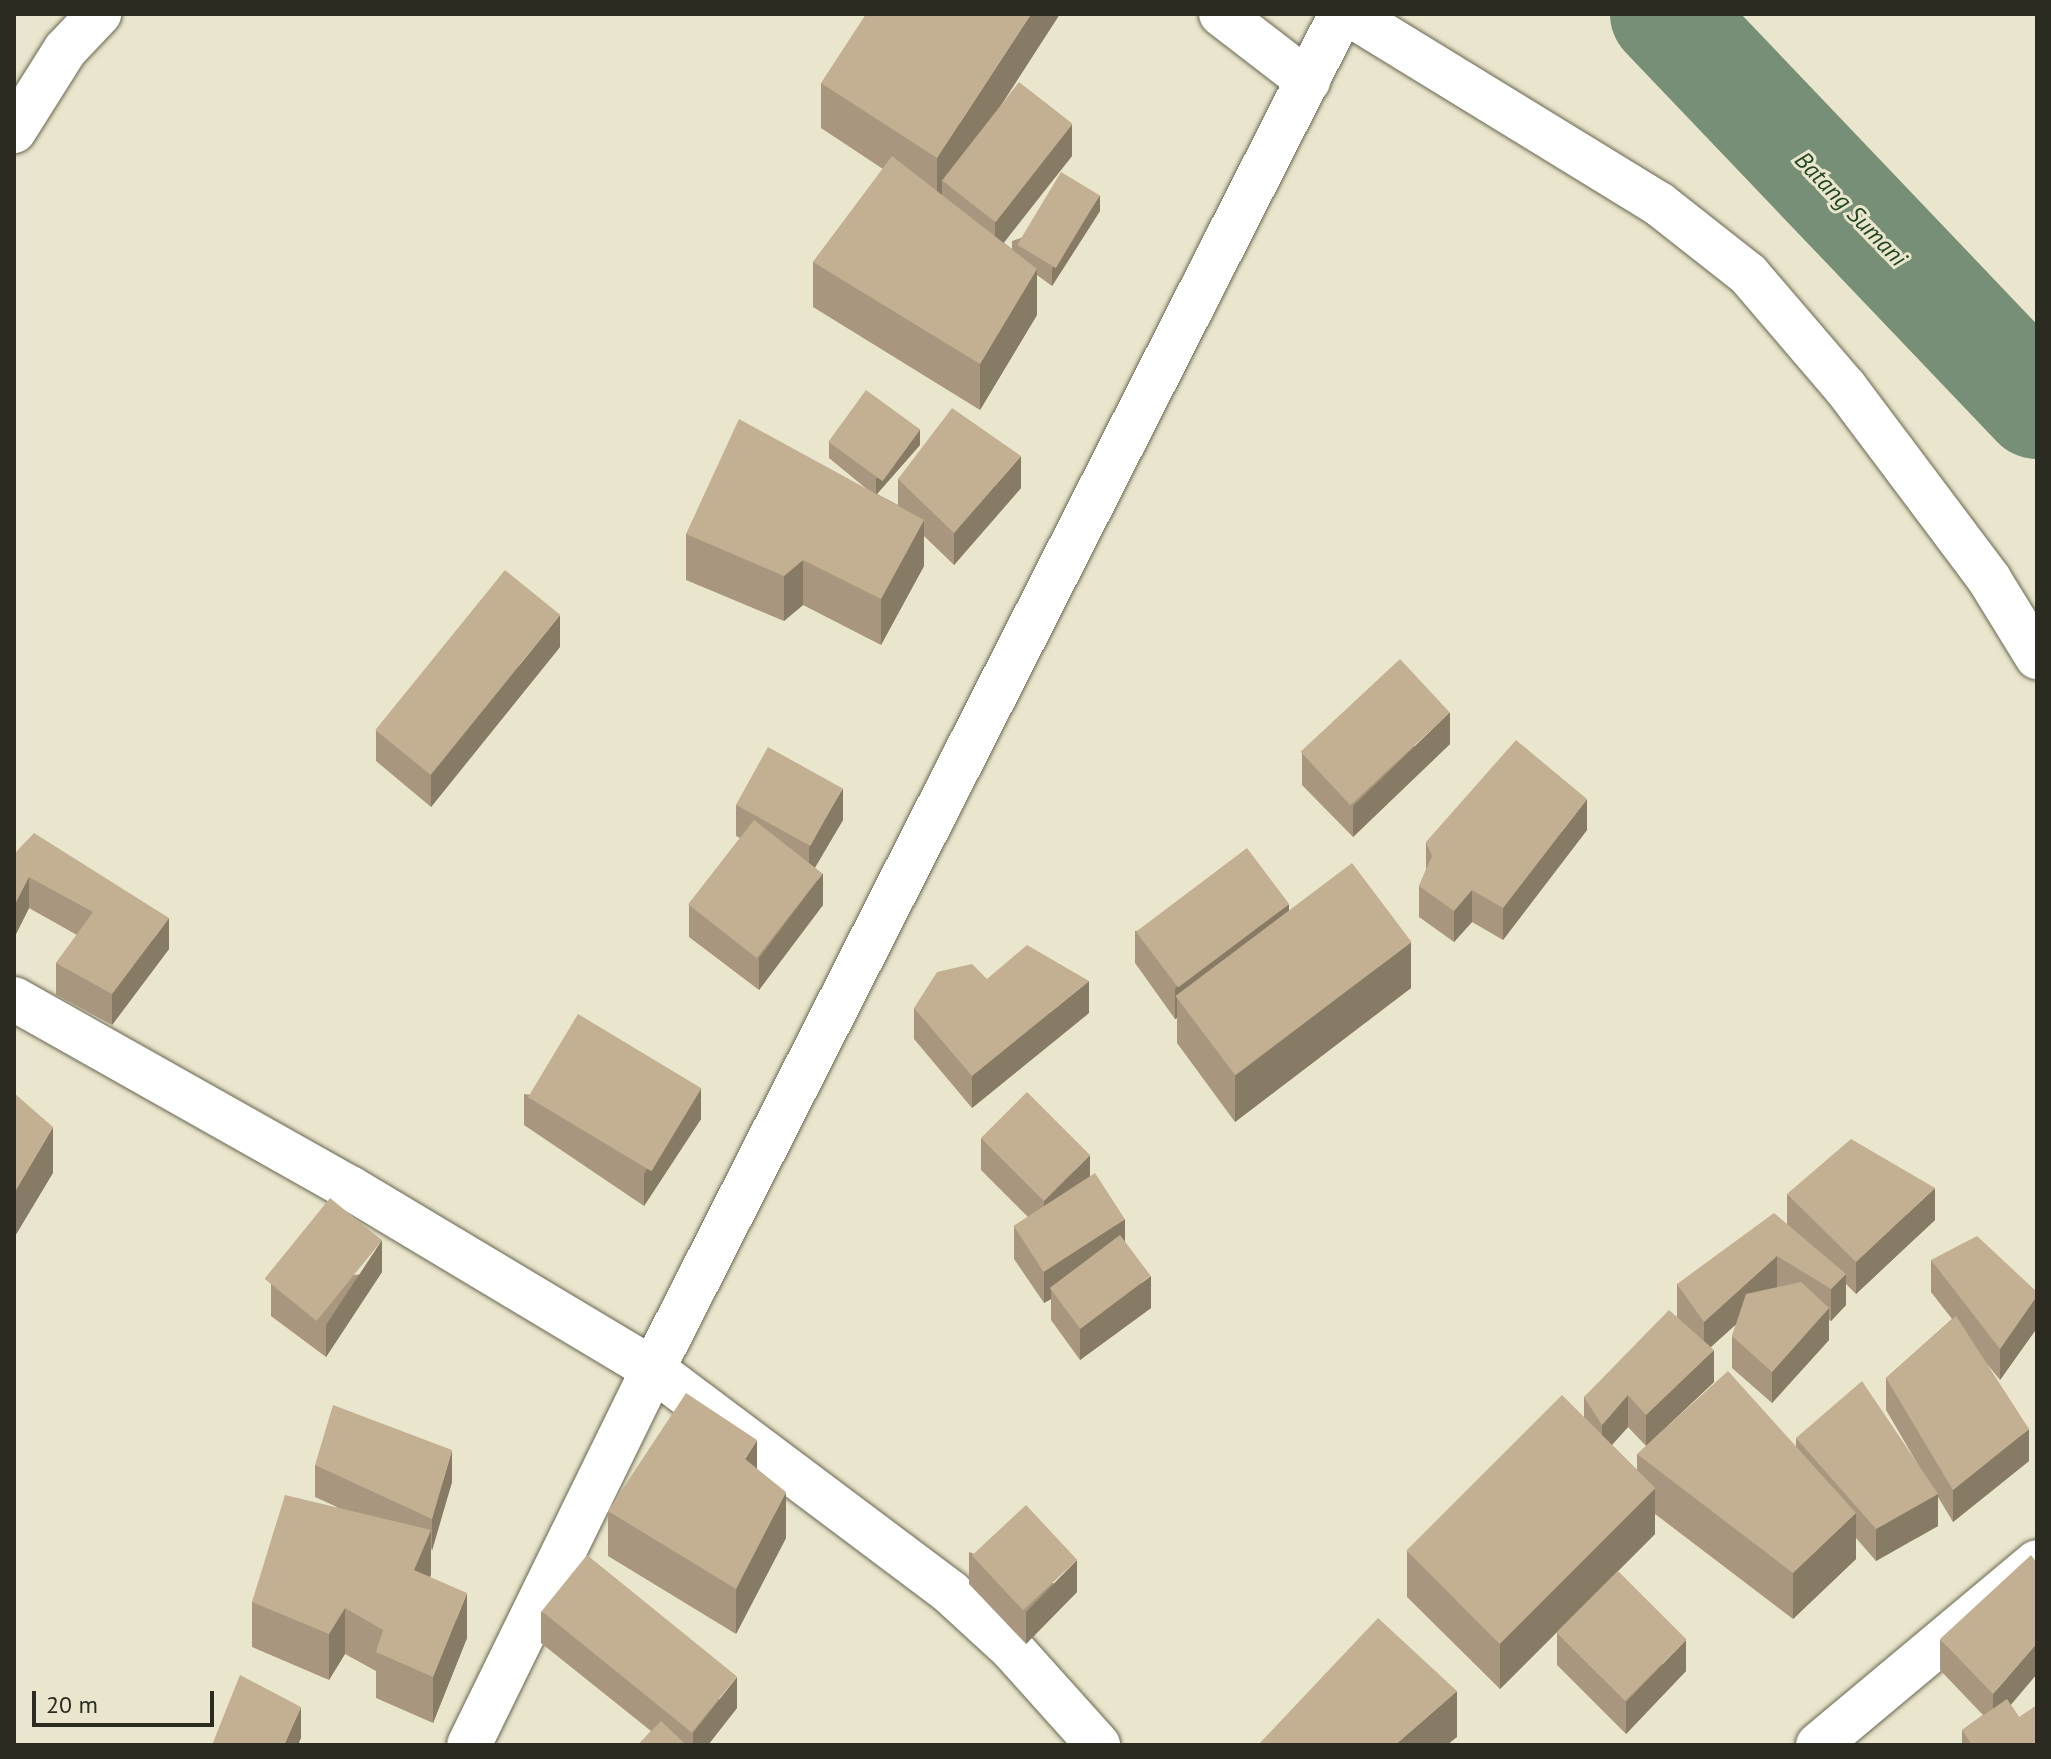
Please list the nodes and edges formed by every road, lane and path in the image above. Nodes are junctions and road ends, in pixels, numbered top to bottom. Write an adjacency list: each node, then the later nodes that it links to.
1 (99, 14): 6 (street)
2 (1221, 14): 5 (street)
3 (1341, 14): 5 (street)
4 (1349, 14): 7 (street)
5 (1308, 81): 9 (street)
6 (14, 131)
7 (2037, 657)
8 (14, 999): 9 (street)
9 (653, 1369): 11 (street); 12 (street)
10 (2035, 1568): 13 (street)
11 (469, 1745)
12 (1098, 1745)
13 (1818, 1745)

